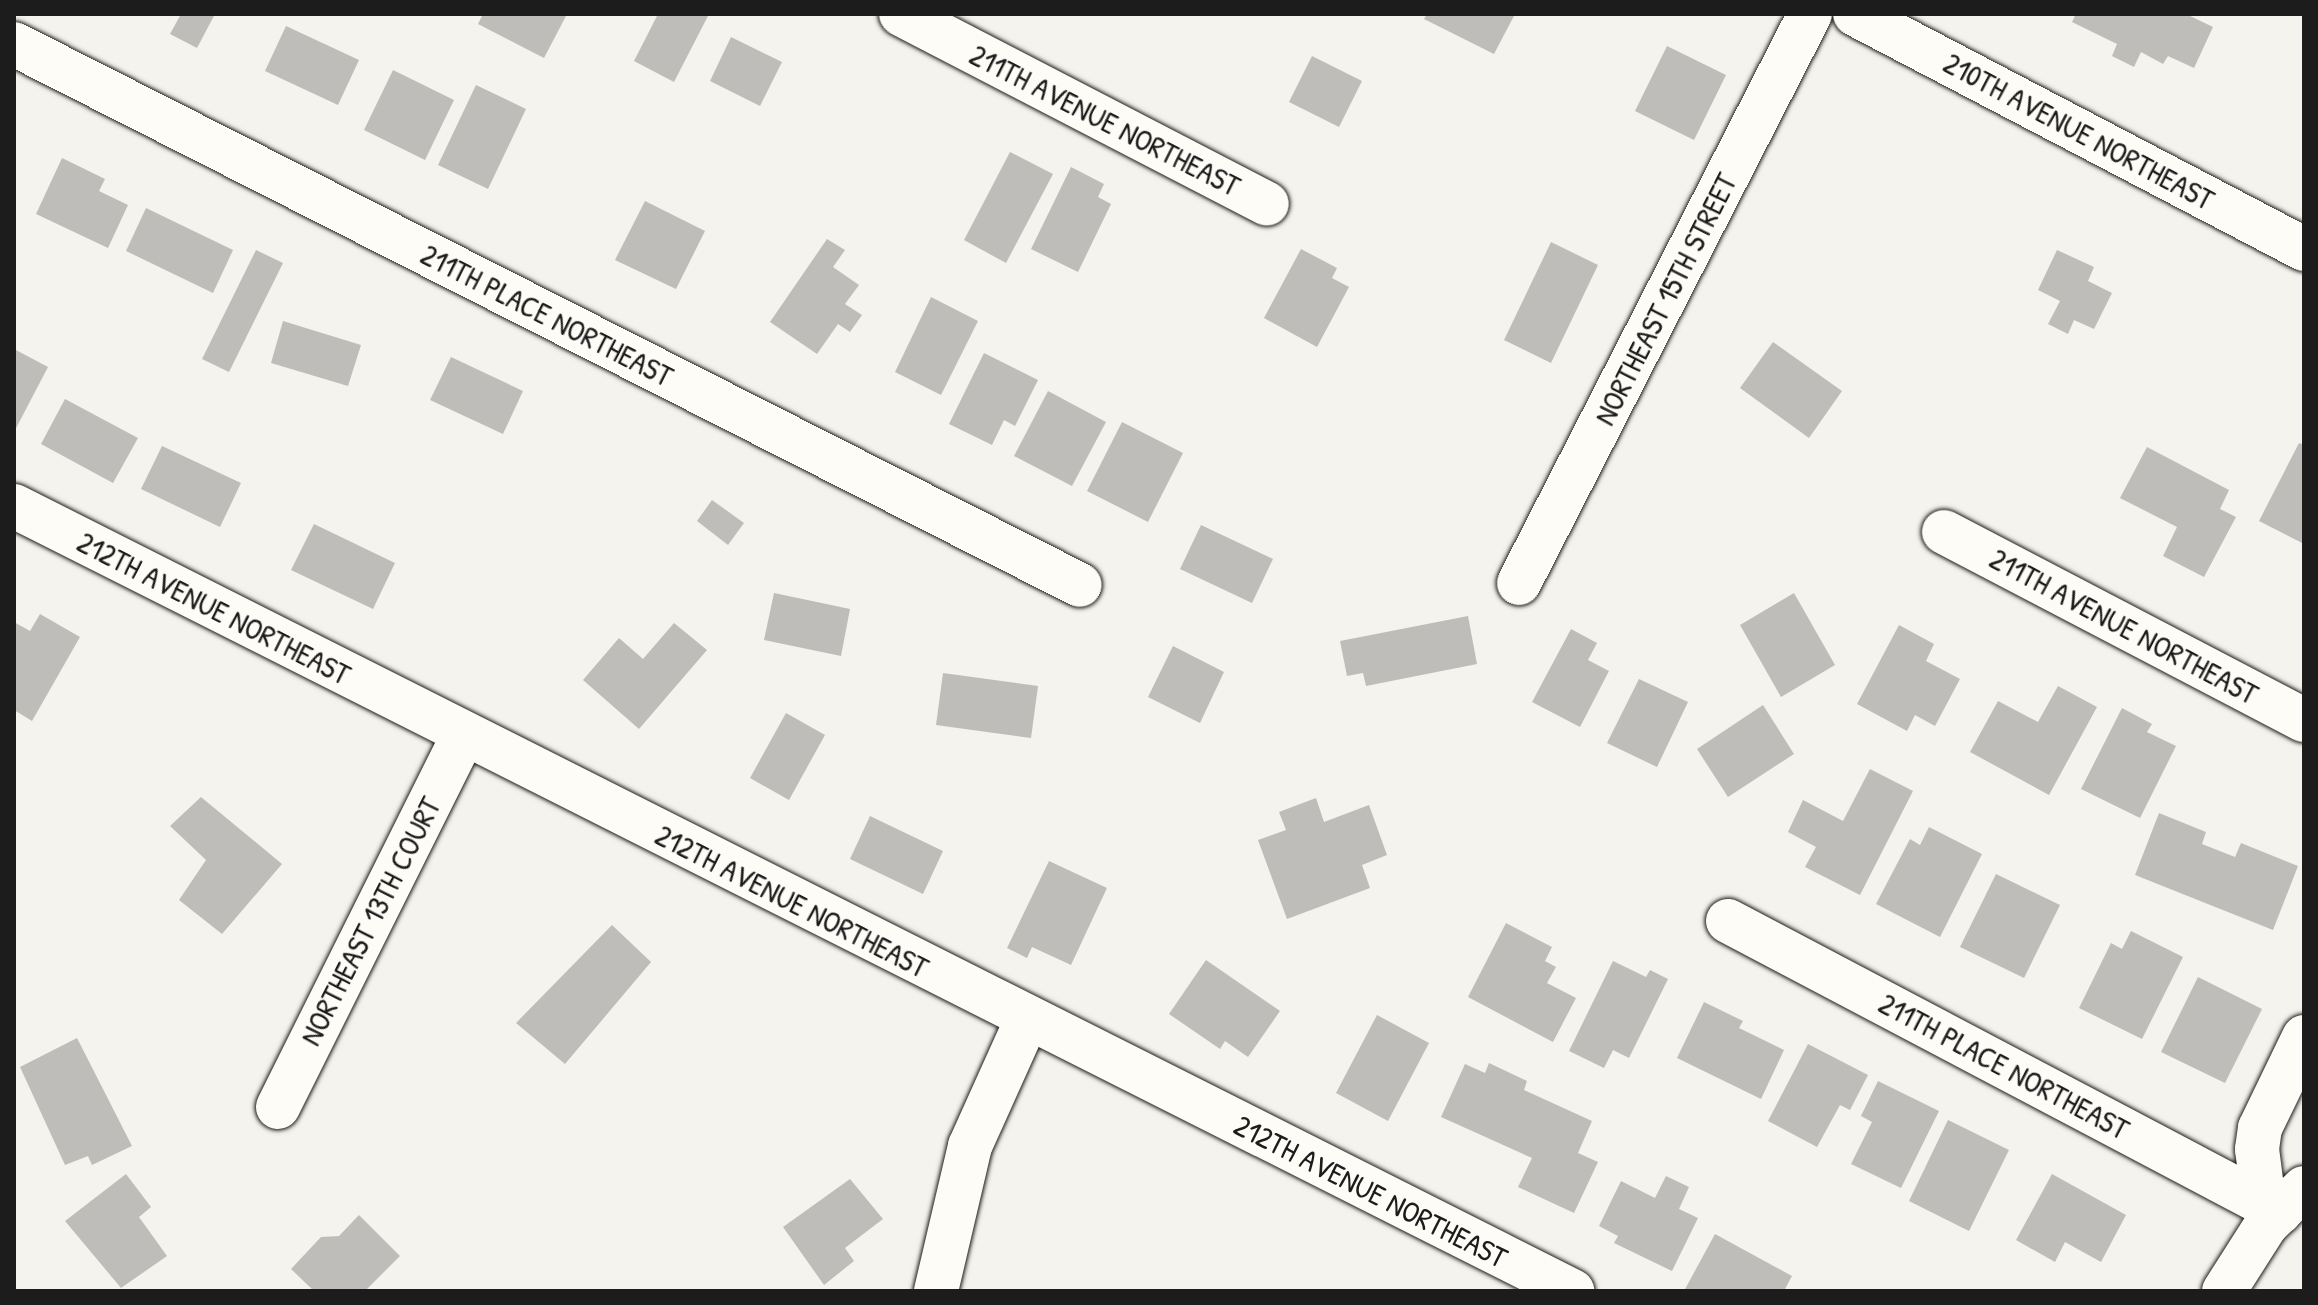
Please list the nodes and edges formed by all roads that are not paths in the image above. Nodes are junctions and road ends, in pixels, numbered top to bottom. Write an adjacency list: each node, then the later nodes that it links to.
1 (901, 14): 5 (street, 211TH AVENUE NORTHEAST)
2 (1810, 14): 9 (street, NORTHEAST 15TH STREET)
3 (1855, 14): 6 (street, 210TH AVENUE NORTHEAST)
4 (14, 44): 10 (street, 211TH PLACE NORTHEAST)
5 (1267, 204)
6 (2304, 249)
7 (14, 506): 12 (street, 212TH AVENUE NORTHEAST)
8 (1944, 532): 11 (street, 211TH AVENUE NORTHEAST)
9 (1519, 583)
10 (1080, 585)
11 (2304, 720)
12 (463, 736): 14 (street, 212TH AVENUE NORTHEAST); 16 (street, NORTHEAST 13TH COURT)
13 (1728, 921): 17 (street, 211TH PLACE NORTHEAST)
14 (1027, 1019): 18 (street); 19 (street, 212TH AVENUE NORTHEAST)
15 (2304, 1037): 17 (street)
16 (278, 1107)
17 (2278, 1207): 20 (street)
18 (936, 1291)
19 (1572, 1291)
20 (2224, 1291)

